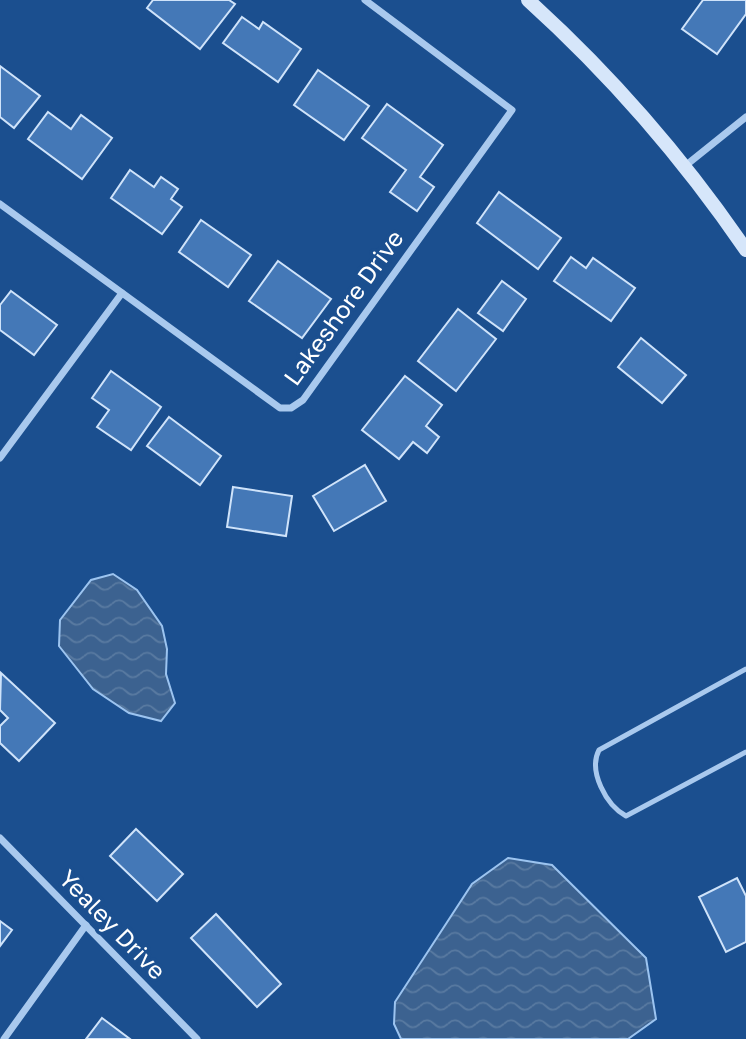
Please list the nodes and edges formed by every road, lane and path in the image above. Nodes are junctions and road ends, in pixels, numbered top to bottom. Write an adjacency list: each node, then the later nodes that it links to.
1 (365, 0): 7 (street, Lakeshore Drive)
2 (528, 0): 4 (main road)
3 (746, 117): 4 (street)
4 (685, 166): 6 (main road)
5 (0, 204): 7 (street, Lakeshore Drive)
6 (746, 250)
7 (122, 293): 8 (street)
8 (0, 458)
9 (746, 669): 10 (lane)
10 (746, 752)
11 (0, 838): 12 (street, Yealey Drive)
12 (86, 925): 13 (street); 14 (street, Yealey Drive)
13 (4, 1039)
14 (197, 1039)

